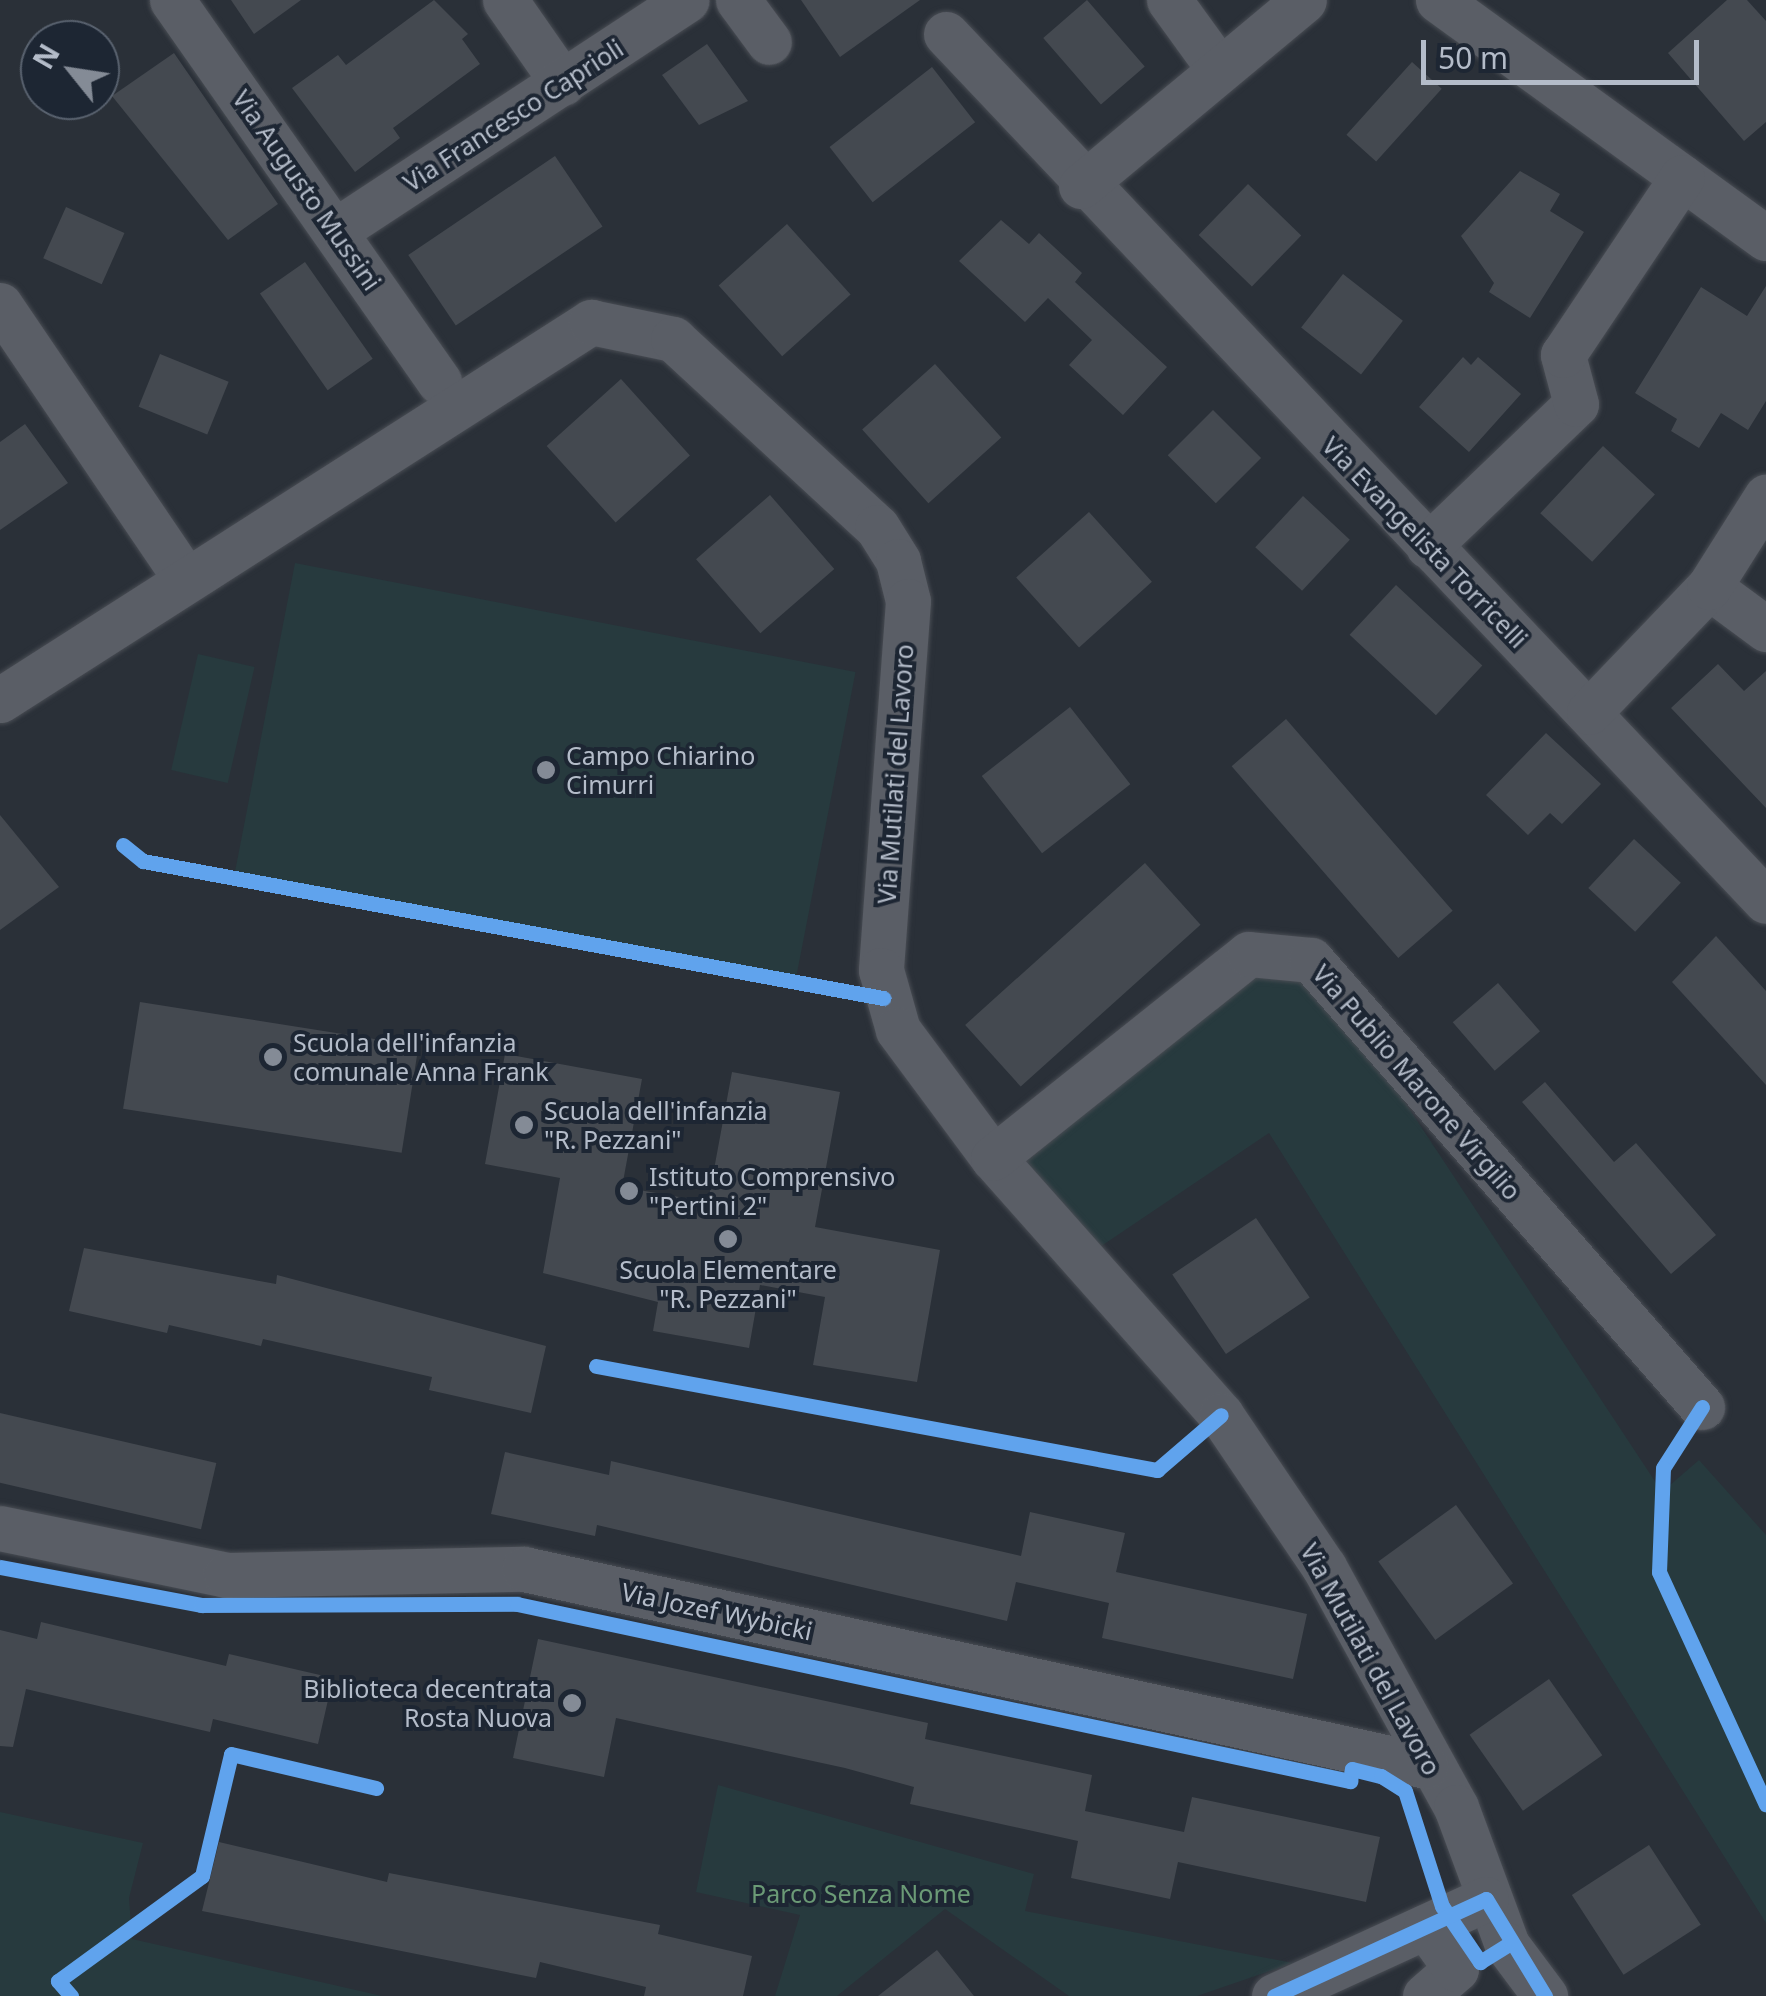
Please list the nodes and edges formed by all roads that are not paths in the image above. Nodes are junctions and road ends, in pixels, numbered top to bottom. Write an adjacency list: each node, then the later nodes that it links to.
1 (172, 0): 14 (street, Via Augusto Mussini)
2 (505, 0): 11 (street)
3 (687, 0): 11 (street, Via Francesco Caprioli)
4 (738, 0): 9 (street)
5 (1169, 0): 10 (street)
6 (1304, 0): 10 (street)
7 (1438, 0): 12 (street)
8 (946, 34): 13 (street, Via Evangelista Torricelli)
9 (770, 42)
10 (1216, 65): 13 (street)
11 (563, 83): 14 (street, Via Francesco Caprioli)
12 (1682, 177): 15 (street); 19 (street)
13 (1081, 186): 19 (street, Via Evangelista Torricelli)
14 (338, 229): 17 (street, Via Augusto Mussini)
15 (1766, 238)
16 (0, 304): 20 (street)
17 (439, 382)
18 (1766, 497): 21 (street)
19 (1428, 546): 24 (street, Via Evangelista Torricelli)
20 (185, 578): 23 (street, Via Mutilati del Lavoro); 26 (street, Via Mutilati del Lavoro)
21 (1709, 587): 22 (street); 24 (street)
22 (1766, 629)
23 (0, 700)
24 (1589, 712): 25 (street, Via Evangelista Torricelli)
25 (1766, 901)
26 (993, 1158): 27 (street, Via Publio Marone Virgilio); 29 (street, Via Mutilati del Lavoro)
27 (1702, 1407)
28 (0, 1528): 29 (street, Via Jozef Wybicki)
29 (1426, 1766): 30 (street, Via Mutilati del Lavoro)
30 (1486, 1899): 31 (street); 34 (street, Via Mutilati del Lavoro)
31 (1426, 1927): 32 (street); 33 (street)
32 (1274, 1996)
33 (1425, 1996)
34 (1545, 1996)

